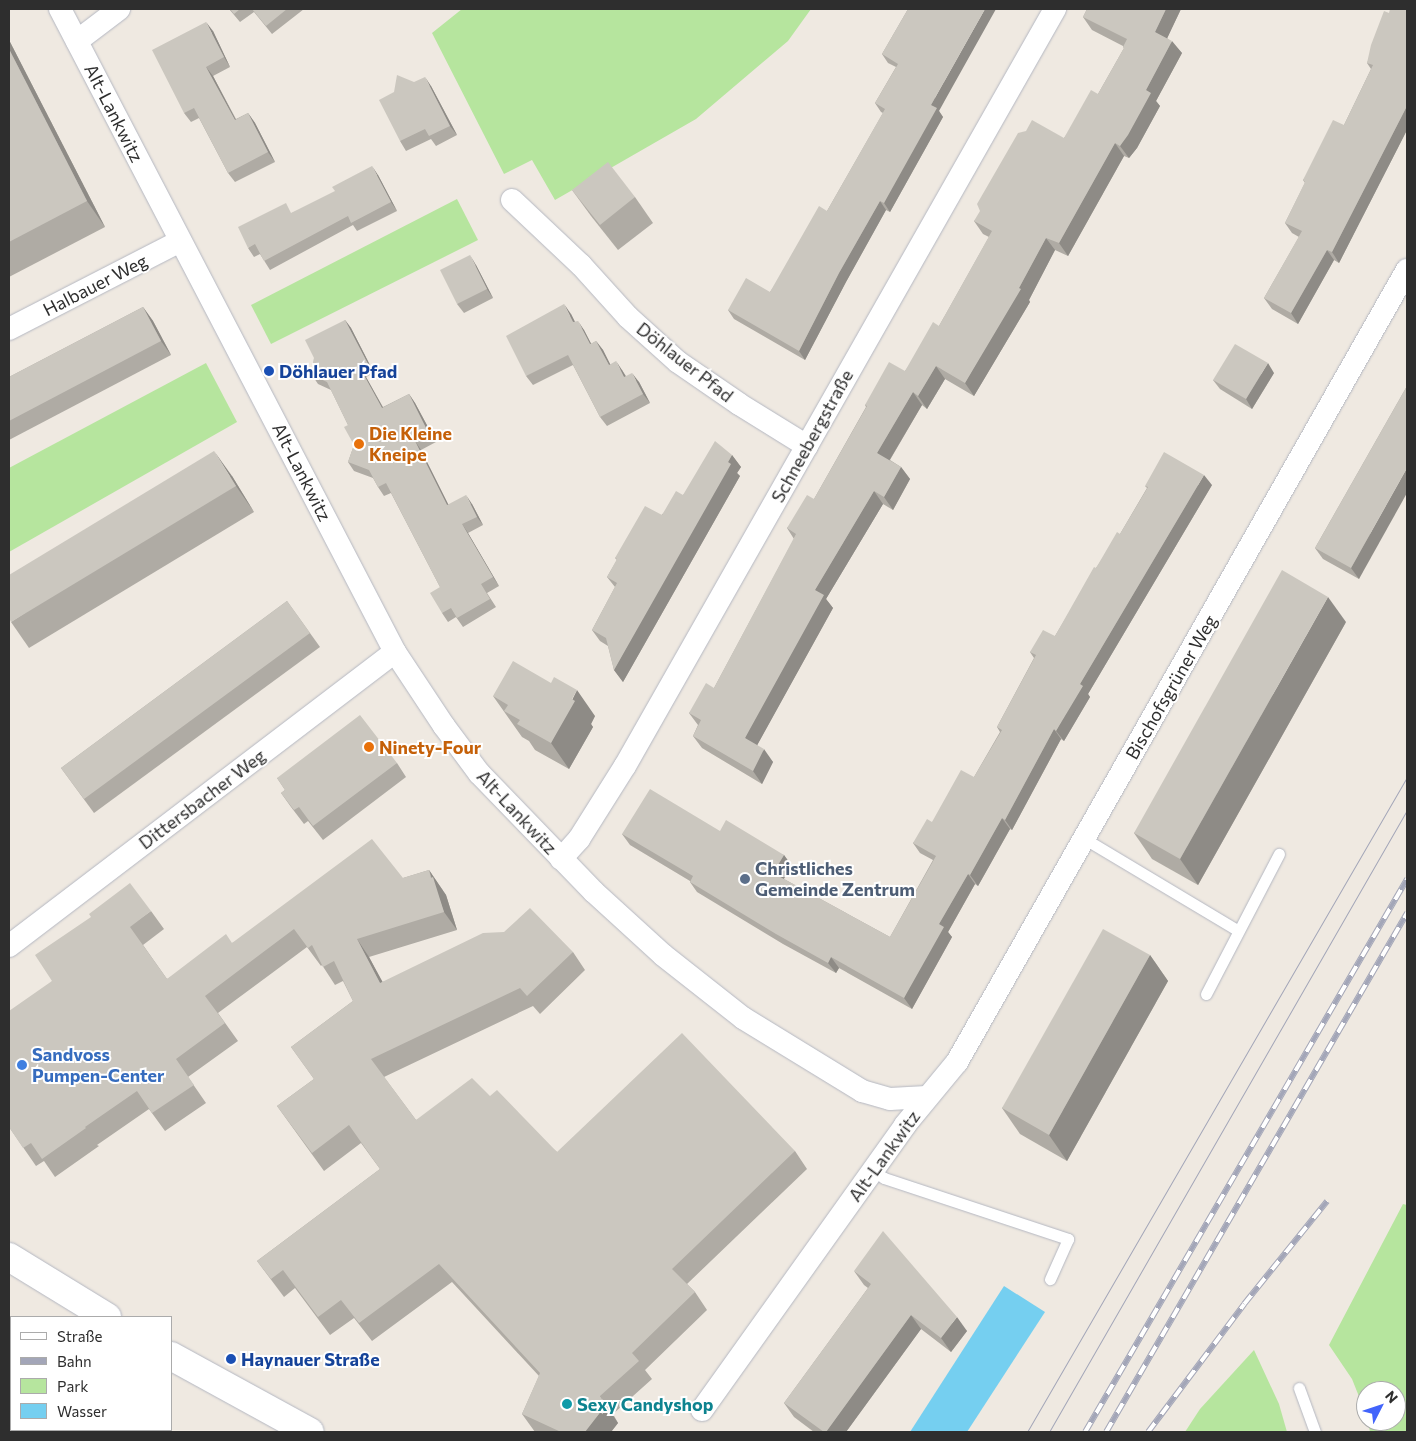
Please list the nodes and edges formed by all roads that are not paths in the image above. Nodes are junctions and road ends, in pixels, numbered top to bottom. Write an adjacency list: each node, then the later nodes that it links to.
1 (60, 9): 4 (street, Alt-Lankwitz)
2 (119, 9): 4 (street)
3 (1055, 9): 9 (street, Schneebergstraße)
4 (77, 41): 6 (street, Alt-Lankwitz)
5 (512, 200): 9 (street, Döhlauer Pfad)
6 (180, 241): 8 (street, Halbauer Weg); 10 (street, Alt-Lankwitz)
7 (1407, 270): 11 (street, Bischofsgrüner Weg)
8 (9, 329)
9 (807, 446): 13 (street, Schneebergstraße)
10 (395, 652): 13 (street, Alt-Lankwitz); 15 (street, Dittersbacher Weg)
11 (1085, 839): 14 (lane); 17 (street, Bischofsgrüner Weg)
12 (1279, 854): 14 (lane)
13 (561, 860): 17 (street, Alt-Lankwitz)
14 (1237, 930): 16 (lane)
15 (9, 946)
16 (1206, 994)
17 (927, 1097): 18 (street, Alt-Lankwitz)
18 (873, 1171): 20 (lane); 24 (street, Alt-Lankwitz)
19 (9, 1258): 21 (main road)
20 (1050, 1279)
21 (105, 1316)
22 (172, 1357): 25 (main road)
23 (1299, 1388): 26 (lane)
24 (702, 1410)
25 (310, 1432)
26 (1314, 1432)

